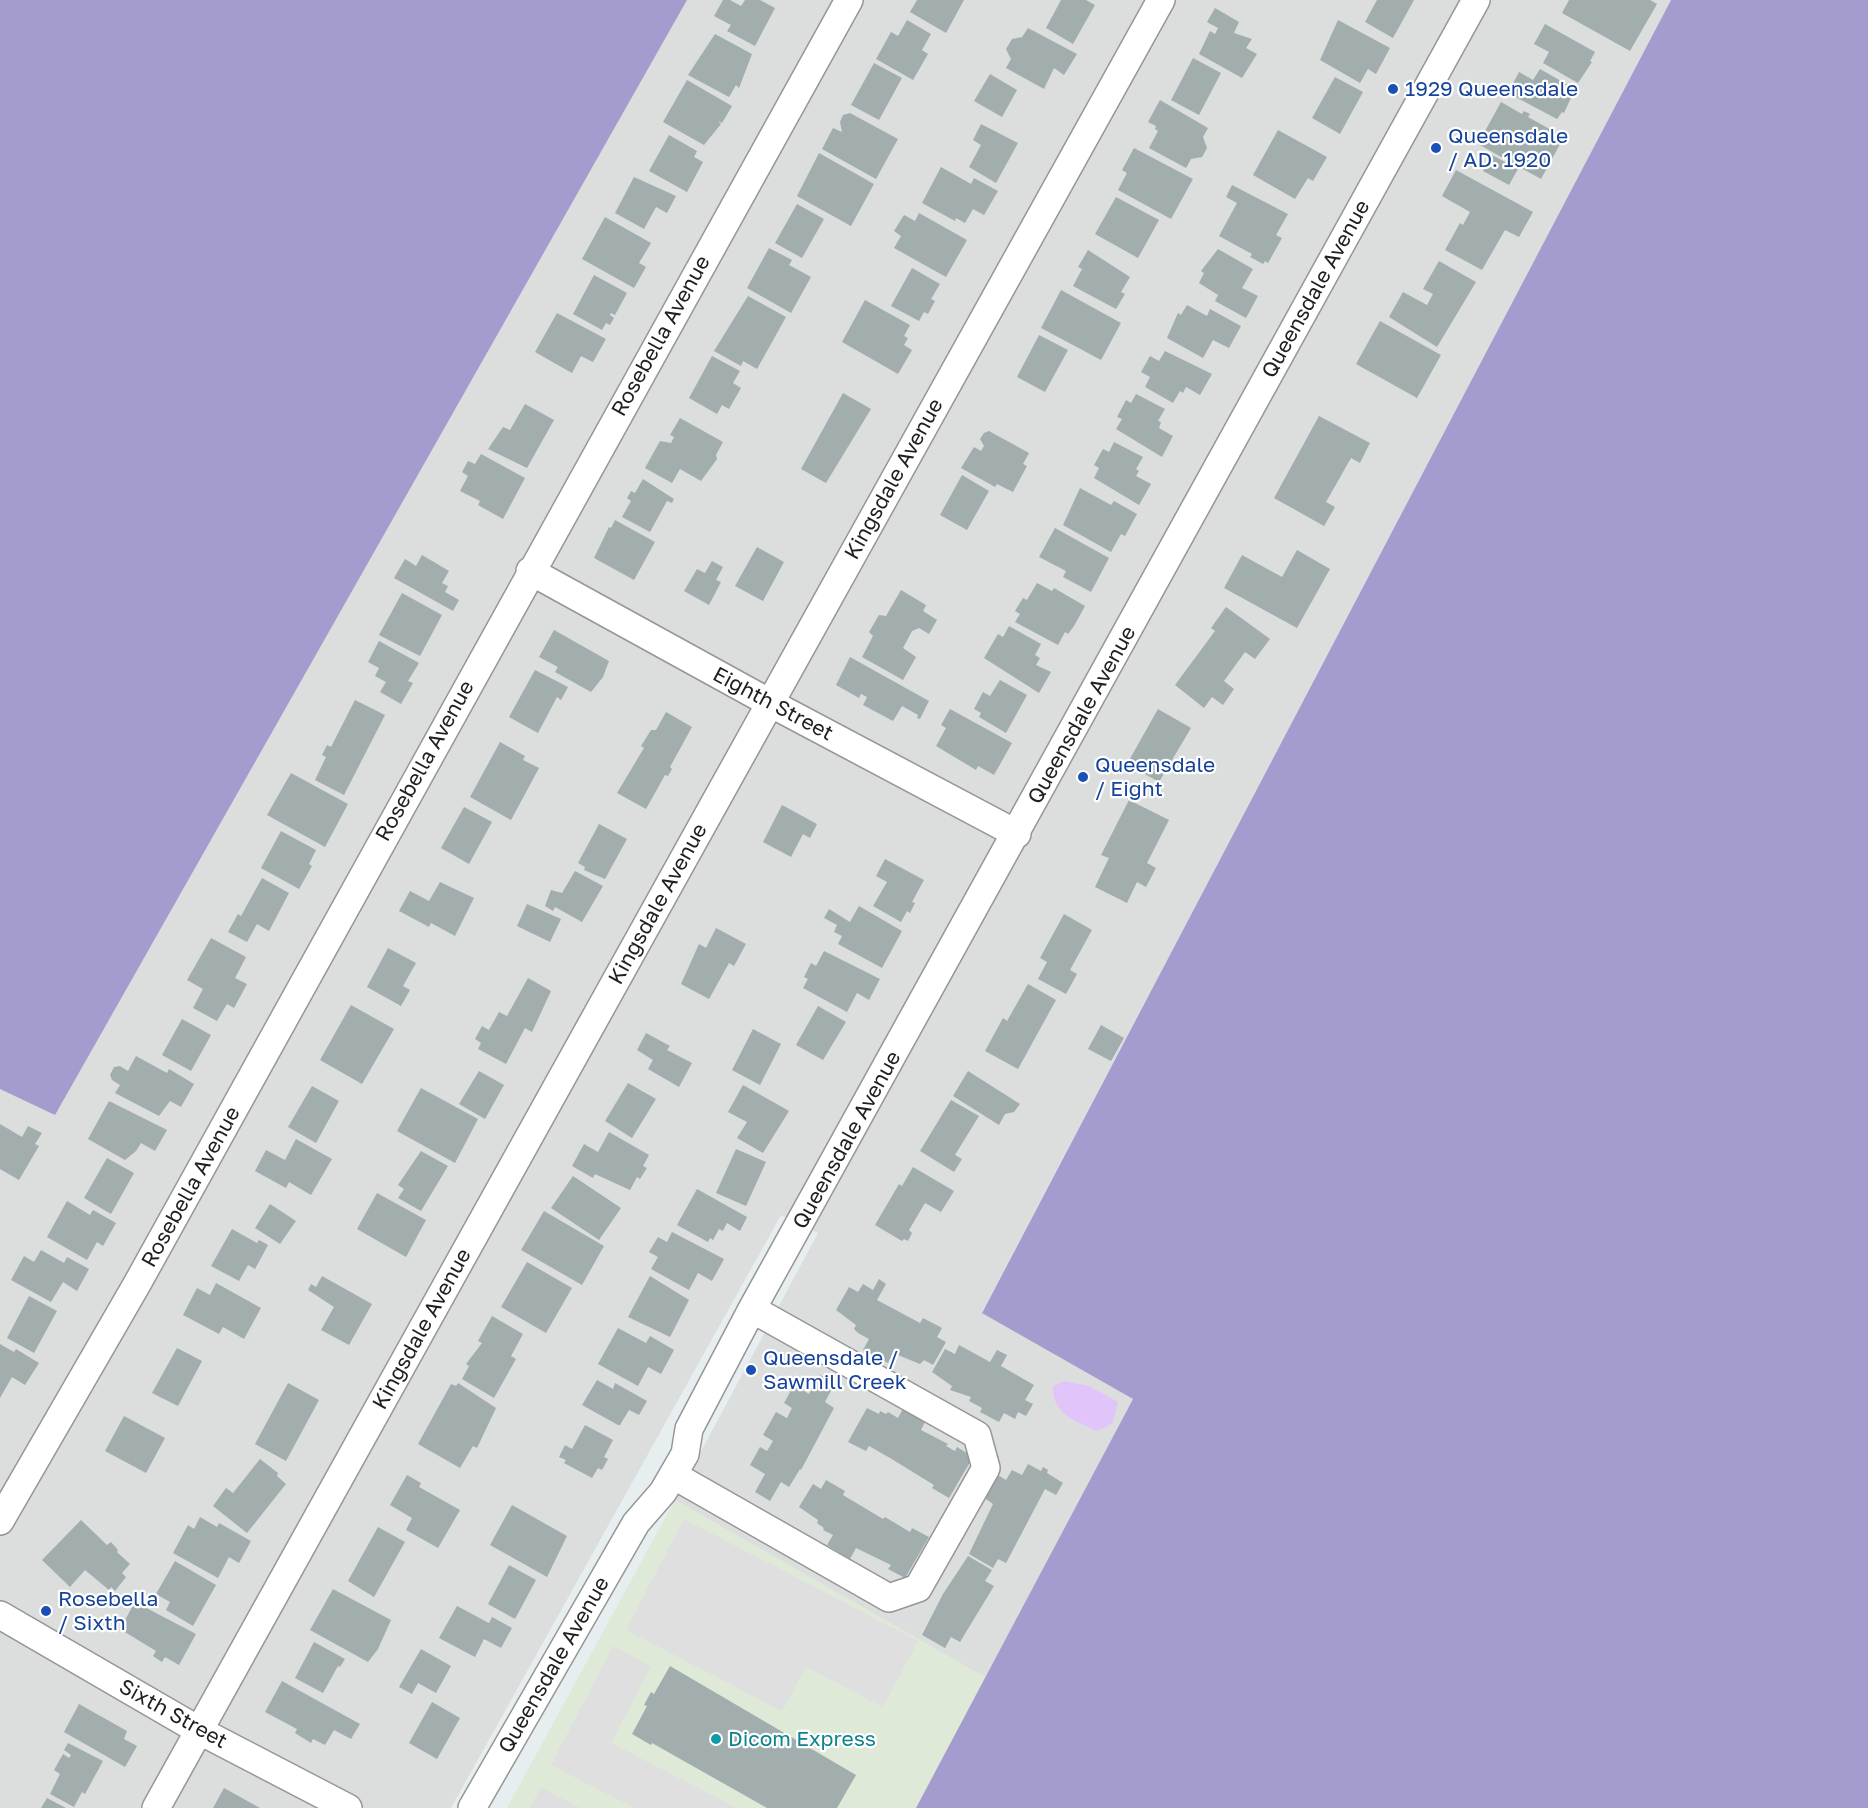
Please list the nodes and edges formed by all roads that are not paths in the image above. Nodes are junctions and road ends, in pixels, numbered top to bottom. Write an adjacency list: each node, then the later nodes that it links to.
1 (849, 0): 4 (street, Rosebella Avenue)
2 (1161, 0): 5 (street, Kingsdale Avenue)
3 (1476, 0): 6 (street, Queensdale Avenue)
4 (530, 571): 5 (street, Eighth Street); 10 (street, Rosebella Avenue)
5 (770, 703): 6 (street, Eighth Street); 13 (street, Kingsdale Avenue)
6 (1017, 834): 7 (street, Queensdale Avenue)
7 (752, 1309): 8 (street, Queensdale Avenue); 9 (street)
8 (689, 1429): 9 (street, Queensdale Avenue); 11 (street, Queensdale Avenue)
9 (673, 1475): 11 (street, Queensdale Avenue)
10 (0, 1521)
11 (636, 1523): 16 (street, Queensdale Avenue)
12 (0, 1615): 13 (street, Sixth Street)
13 (200, 1731): 14 (street, Kingsdale Avenue); 15 (street, Sixth Street)
14 (156, 1808)
15 (348, 1808)
16 (472, 1808)

